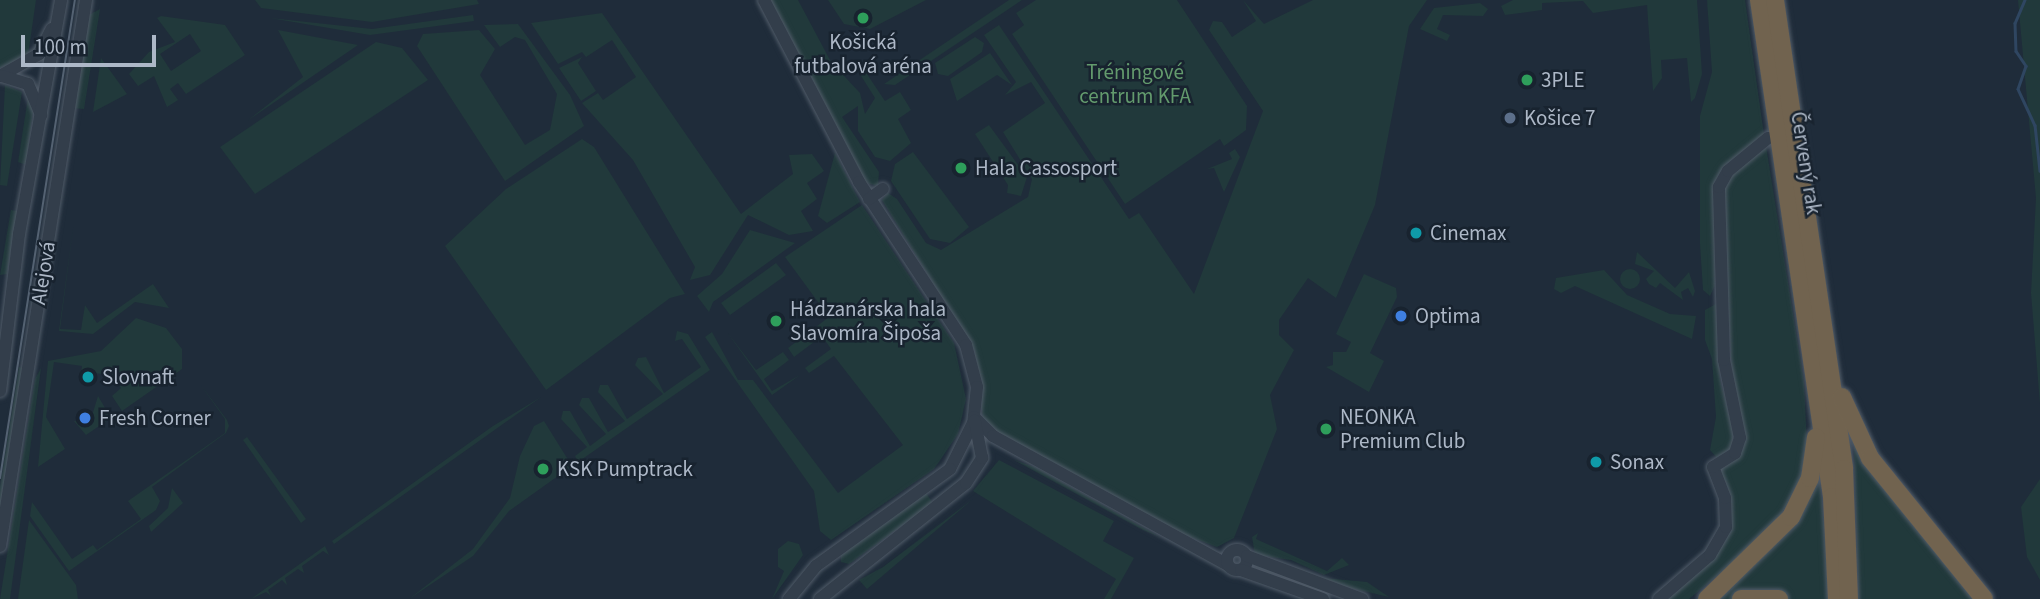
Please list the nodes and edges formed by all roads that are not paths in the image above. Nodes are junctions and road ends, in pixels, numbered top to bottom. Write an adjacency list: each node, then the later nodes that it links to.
1 (61, 0): 6 (street, Alejová)
2 (86, 0): 21 (street, Alejová)
3 (764, 0): 12 (street)
4 (1759, 0): 8 (highway, Červený rak)
5 (1775, 0): 13 (highway, Červený rak)
6 (59, 14): 7 (street); 9 (street, Alejová)
7 (1, 76): 9 (street)
8 (1776, 117): 10 (highway); 13 (highway, Červený rak)
9 (42, 123): 14 (street, Alejová)
10 (1768, 138): 27 (street)
11 (883, 189): 12 (street)
12 (869, 199): 15 (street)
13 (1817, 330): 28 (highway); 31 (highway); 32 (highway); 33 (highway)
14 (0, 391)
15 (974, 417): 16 (street); 17 (street); 18 (street)
16 (979, 436): 17 (street); 18 (street); 20 (street)
17 (993, 436): 19 (street)
18 (964, 446): 23 (street)
19 (1023, 454): 20 (street); 22 (street)
20 (982, 458): 24 (street)
21 (0, 546)
22 (1233, 562): 25 (street); 26 (street)
23 (789, 599)
24 (820, 599)
25 (1323, 599)
26 (1362, 599)
27 (1658, 599)
28 (1707, 599)
29 (1741, 599): 30 (highway)
30 (1779, 599)
31 (1837, 599)
32 (1849, 599)
33 (1984, 599)

